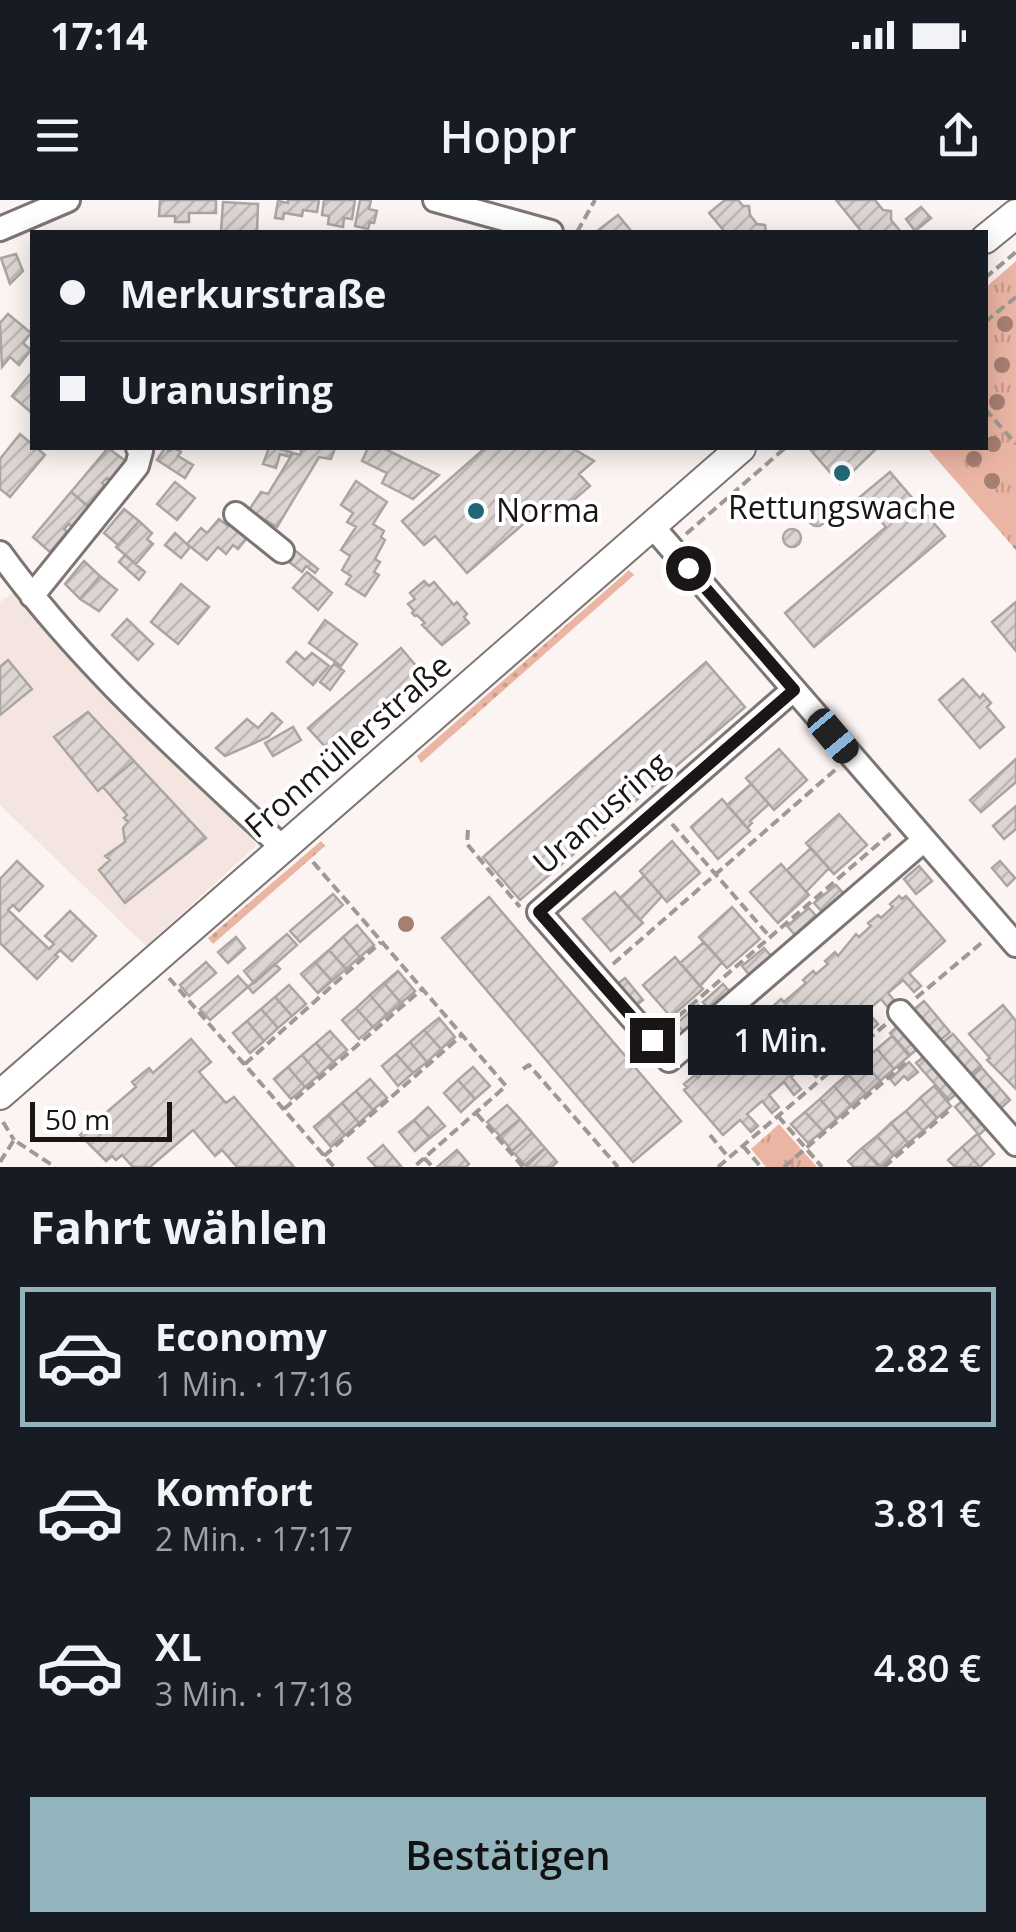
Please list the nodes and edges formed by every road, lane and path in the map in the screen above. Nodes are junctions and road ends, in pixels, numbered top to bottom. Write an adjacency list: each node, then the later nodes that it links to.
1 (68, 200): 5 (street)
2 (435, 200): 6 (street)
3 (595, 200): 7 (path)
4 (1016, 214): 8 (main road)
5 (0, 229)
6 (545, 230)
7 (579, 230)
8 (988, 237)
9 (1016, 252): 10 (path)
10 (988, 275)
11 (1016, 296): 12 (path)
12 (988, 319)
13 (988, 411): 14 (path)
14 (1016, 444)
15 (141, 450): 23 (street)
16 (739, 450): 19 (main road, Fronmüllerstraße)
17 (784, 450): 20 (path)
18 (236, 514): 21 (street)
19 (652, 526): 20 (street); 30 (main road, Fronmüllerstraße)
20 (671, 547): 24 (street)
21 (282, 551)
22 (4, 567): 23 (street)
23 (32, 596): 30 (street)
24 (794, 690): 25 (street); 26 (street, Uranusring)
25 (850, 756): 27 (street); 32 (path)
26 (656, 806): 32 (path); 33 (street, Uranusring)
27 (906, 820): 29 (street); 34 (path)
28 (468, 830): 33 (path)
29 (924, 840): 35 (street); 42 (street)
30 (283, 848): 37 (main road, Fronmüllerstraße)
31 (314, 862): 36 (path)
32 (715, 874): 34 (path); 38 (path)
33 (539, 912): 38 (street, Uranusring)
34 (770, 937): 42 (path)
35 (1008, 937): 40 (path)
36 (381, 942): 39 (path); 44 (path)
37 (154, 962): 44 (path); 47 (main road, Fronmüllerstraße)
38 (597, 978): 42 (street, Uranusring)
39 (422, 989): 41 (path); 48 (path)
40 (900, 1012): 50 (path); 53 (street)
41 (462, 1035): 49 (path); 56 (path)
42 (652, 1040)
43 (908, 1061): 55 (path)
44 (244, 1064): 48 (path)
45 (522, 1069): 65 (path)
46 (952, 1108): 70 (path)
47 (1, 1109): 52 (path)
48 (284, 1110): 56 (path)
49 (476, 1112): 57 (path); 64 (path)
50 (778, 1116): 54 (path); 55 (path)
51 (710, 1136): 58 (path)
52 (14, 1140): 59 (path); 60 (path)
53 (1016, 1144)
54 (743, 1146): 58 (path); 67 (path)
55 (806, 1148): 68 (path); 69 (path)
56 (324, 1156): 61 (path)
57 (424, 1158): 62 (path); 63 (path)
58 (729, 1158): 66 (path)
59 (0, 1162)
60 (55, 1167)
61 (334, 1167)
62 (414, 1167)
63 (434, 1167)
64 (523, 1167)
65 (618, 1167)
66 (718, 1167)
67 (761, 1167)
68 (784, 1167)
69 (822, 1167)
70 (884, 1167)

